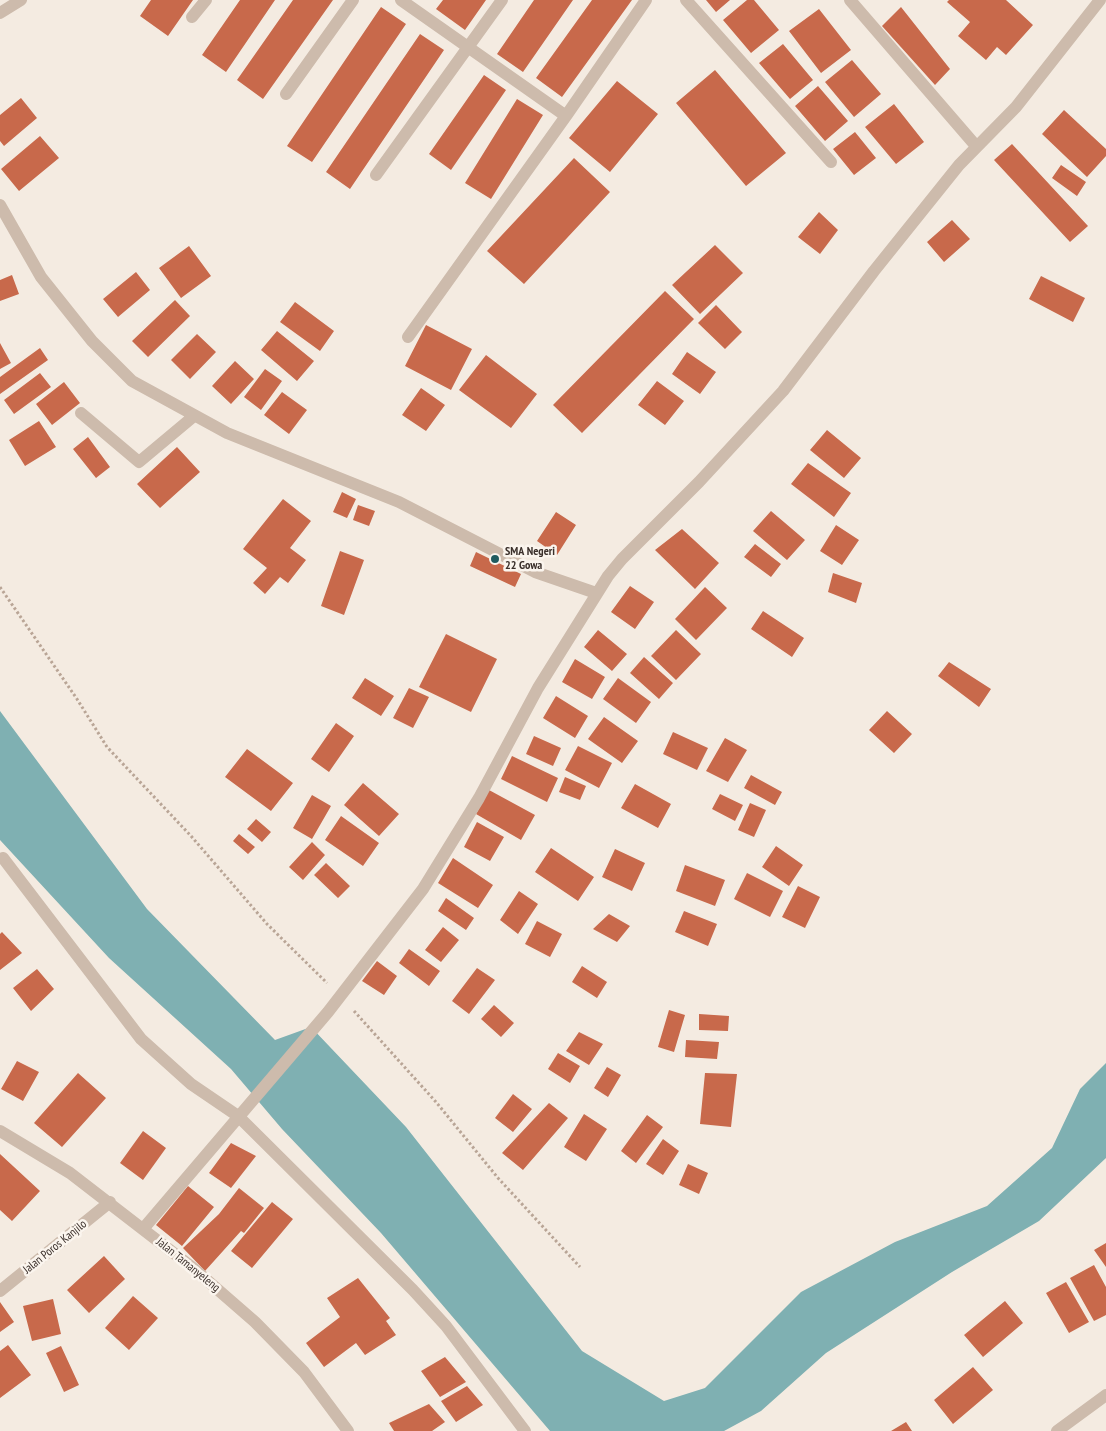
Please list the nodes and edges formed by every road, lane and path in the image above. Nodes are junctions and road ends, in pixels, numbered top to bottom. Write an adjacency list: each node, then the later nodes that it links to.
1 (21, 0): 10 (street)
2 (206, 0): 11 (street)
3 (353, 0): 13 (street)
4 (401, 0): 12 (street)
5 (502, 0): 12 (street)
6 (646, 0): 14 (street)
7 (686, 0): 16 (street)
8 (850, 0): 15 (street)
9 (1100, 0): 15 (street)
10 (0, 13)
11 (192, 18)
12 (469, 47): 14 (street); 17 (street)
13 (286, 94)
14 (566, 116): 19 (street)
15 (976, 146): 23 (street)
16 (831, 162)
17 (376, 175)
18 (0, 205): 21 (street)
19 (408, 337)
20 (81, 413): 21 (street)
21 (194, 416): 23 (street)
22 (0, 586): 25 (path)
23 (596, 594): 25 (street)
24 (3, 858): 26 (street)
25 (340, 996): 26 (street); 30 (path)
26 (238, 1116): 29 (street); 34 (street)
27 (0, 1131): 28 (street, Jalan Tamanyeleng)
28 (110, 1202): 29 (street, Jalan Tamanyeleng); 31 (street, Jalan Poros Kanjilo)
29 (143, 1229): 33 (street, Jalan Tamanyeleng)
30 (580, 1267)
31 (0, 1291)
32 (1106, 1395): 35 (street)
33 (348, 1431)
34 (525, 1431)
35 (1057, 1431)

